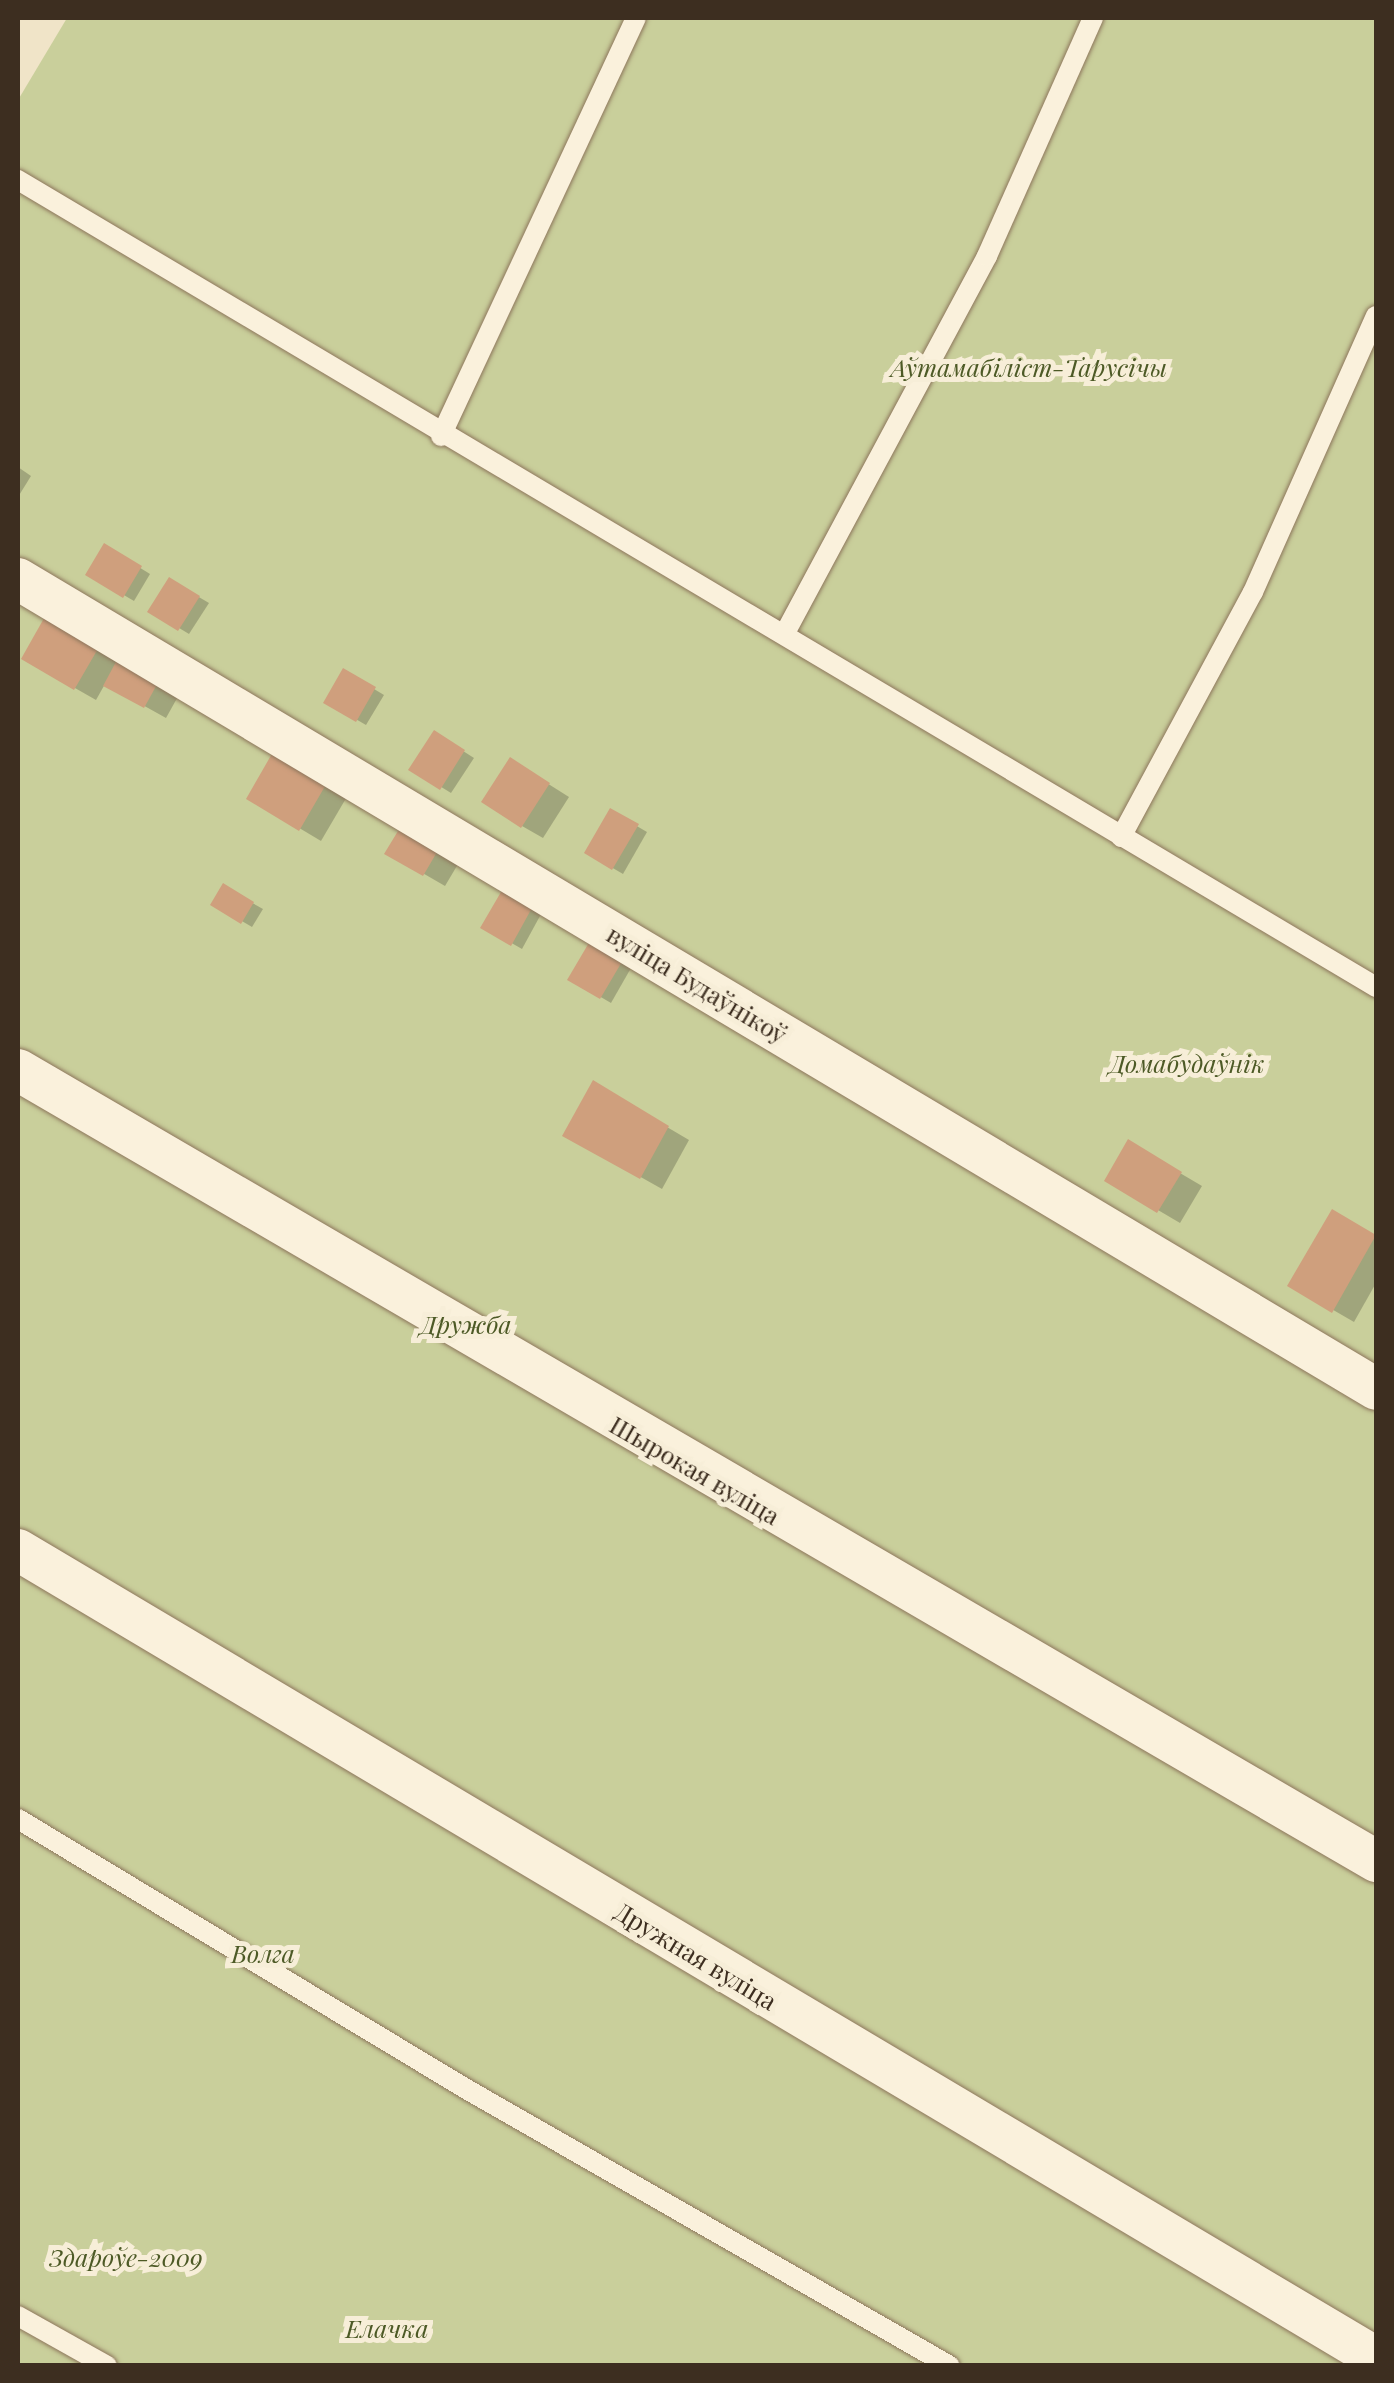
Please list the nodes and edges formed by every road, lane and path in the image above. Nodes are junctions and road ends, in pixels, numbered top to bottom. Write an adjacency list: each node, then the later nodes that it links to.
1 (636, 18): 5 (lane)
2 (1093, 18): 7 (lane)
3 (18, 180): 5 (lane)
4 (1376, 316): 8 (lane)
5 (441, 436): 7 (lane)
6 (18, 579): 11 (street, вуліца Будаўнікоў)
7 (785, 633): 8 (lane)
8 (1121, 836): 9 (lane)
9 (1376, 987)
10 (18, 1070): 14 (street, Шырокая вуліца)
11 (1376, 1388)
12 (18, 1550): 16 (street, Дружная вуліца)
13 (18, 1819): 18 (lane)
14 (1376, 1862)
15 (18, 2316): 17 (lane)
16 (1376, 2358)
17 (107, 2366)
18 (950, 2366)

